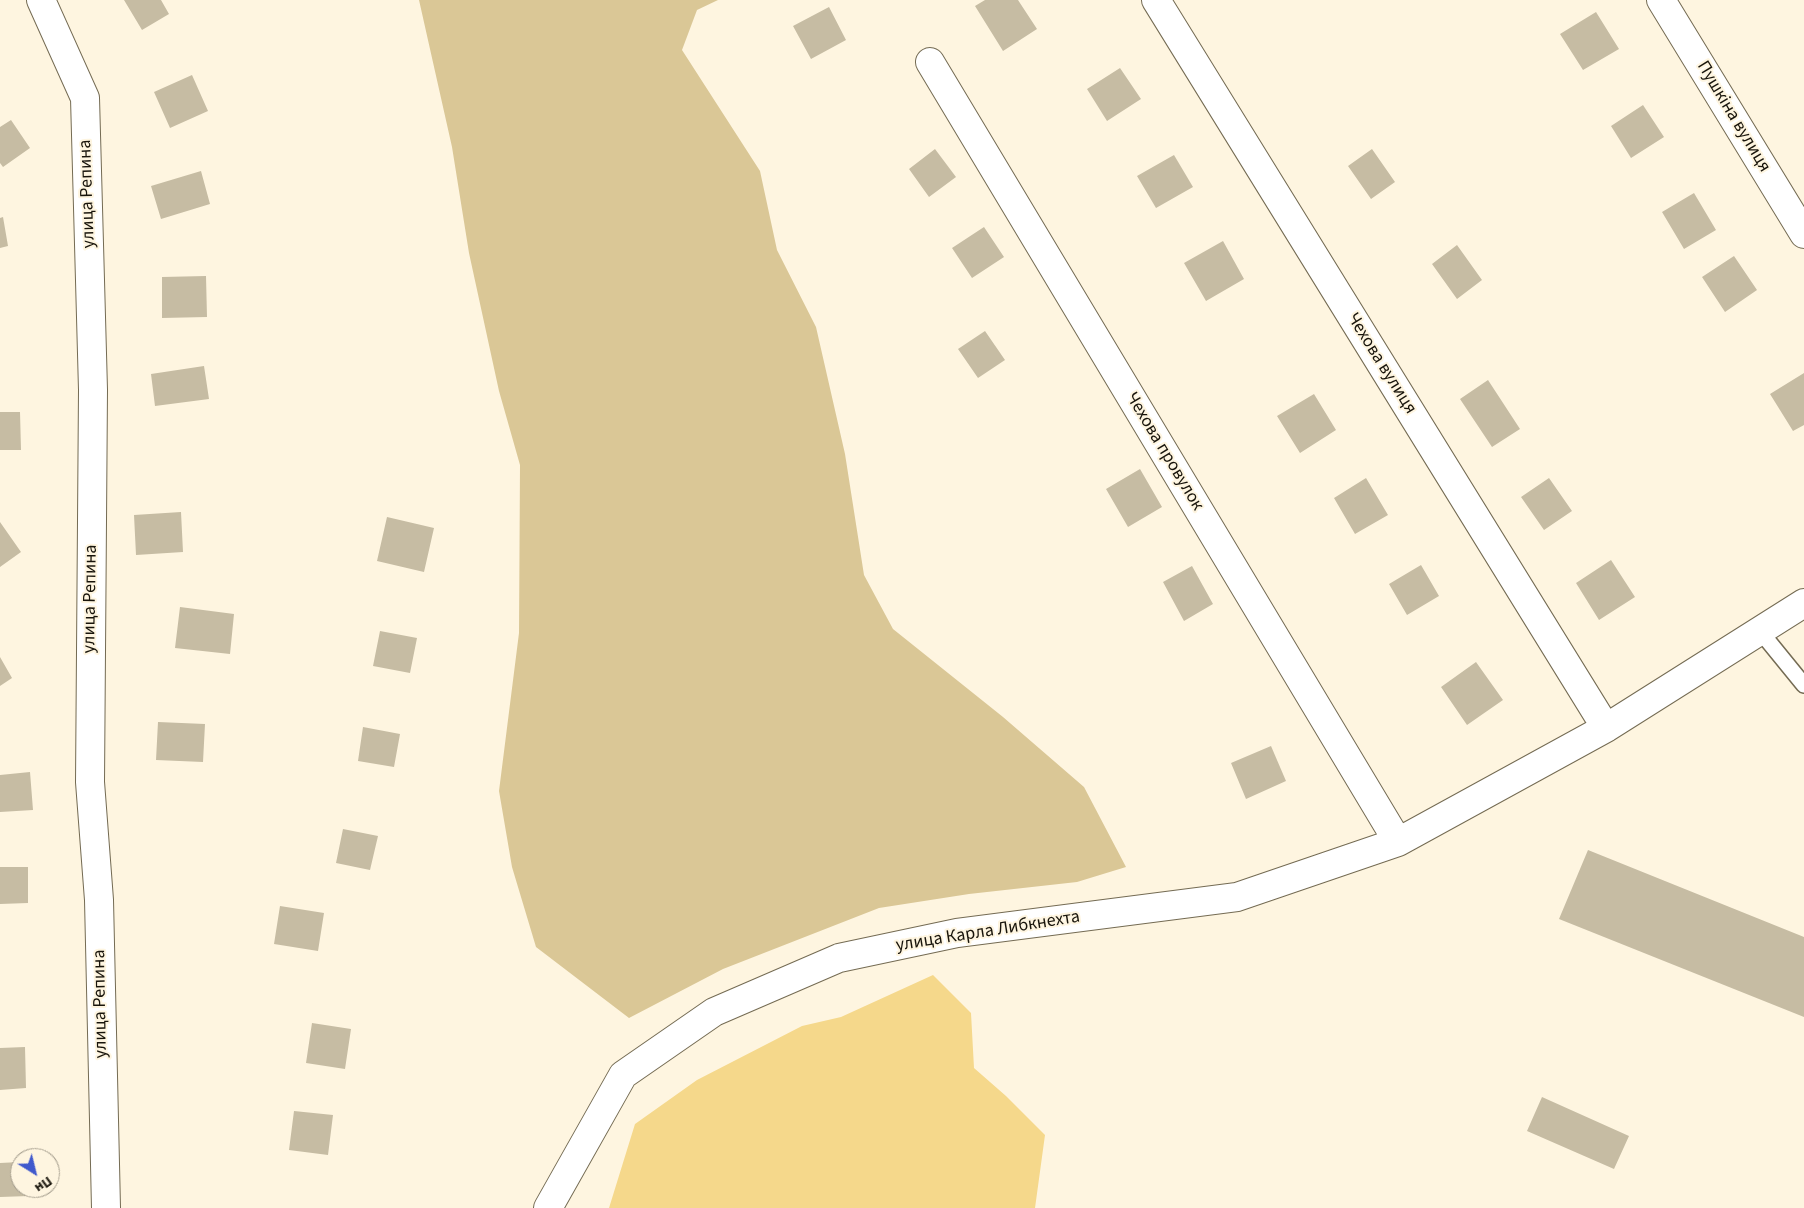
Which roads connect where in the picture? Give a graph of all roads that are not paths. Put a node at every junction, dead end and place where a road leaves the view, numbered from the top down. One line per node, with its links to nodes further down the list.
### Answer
1 (41, 0): 11 (street, улица Репина)
2 (1156, 0): 9 (street, Чехова вулиця)
3 (1662, 0): 5 (street, Пушкіна вулиця)
4 (930, 62): 10 (street, Чехова провулок)
5 (1804, 234)
6 (1804, 603): 7 (street, улица Карла Либкнехта)
7 (1760, 631): 8 (lane); 9 (street, улица Карла Либкнехта)
8 (1804, 685)
9 (1606, 728): 10 (street, улица Карла Либкнехта)
10 (1398, 842): 12 (street, улица Карла Либкнехта)
11 (106, 1208)
12 (548, 1208)

